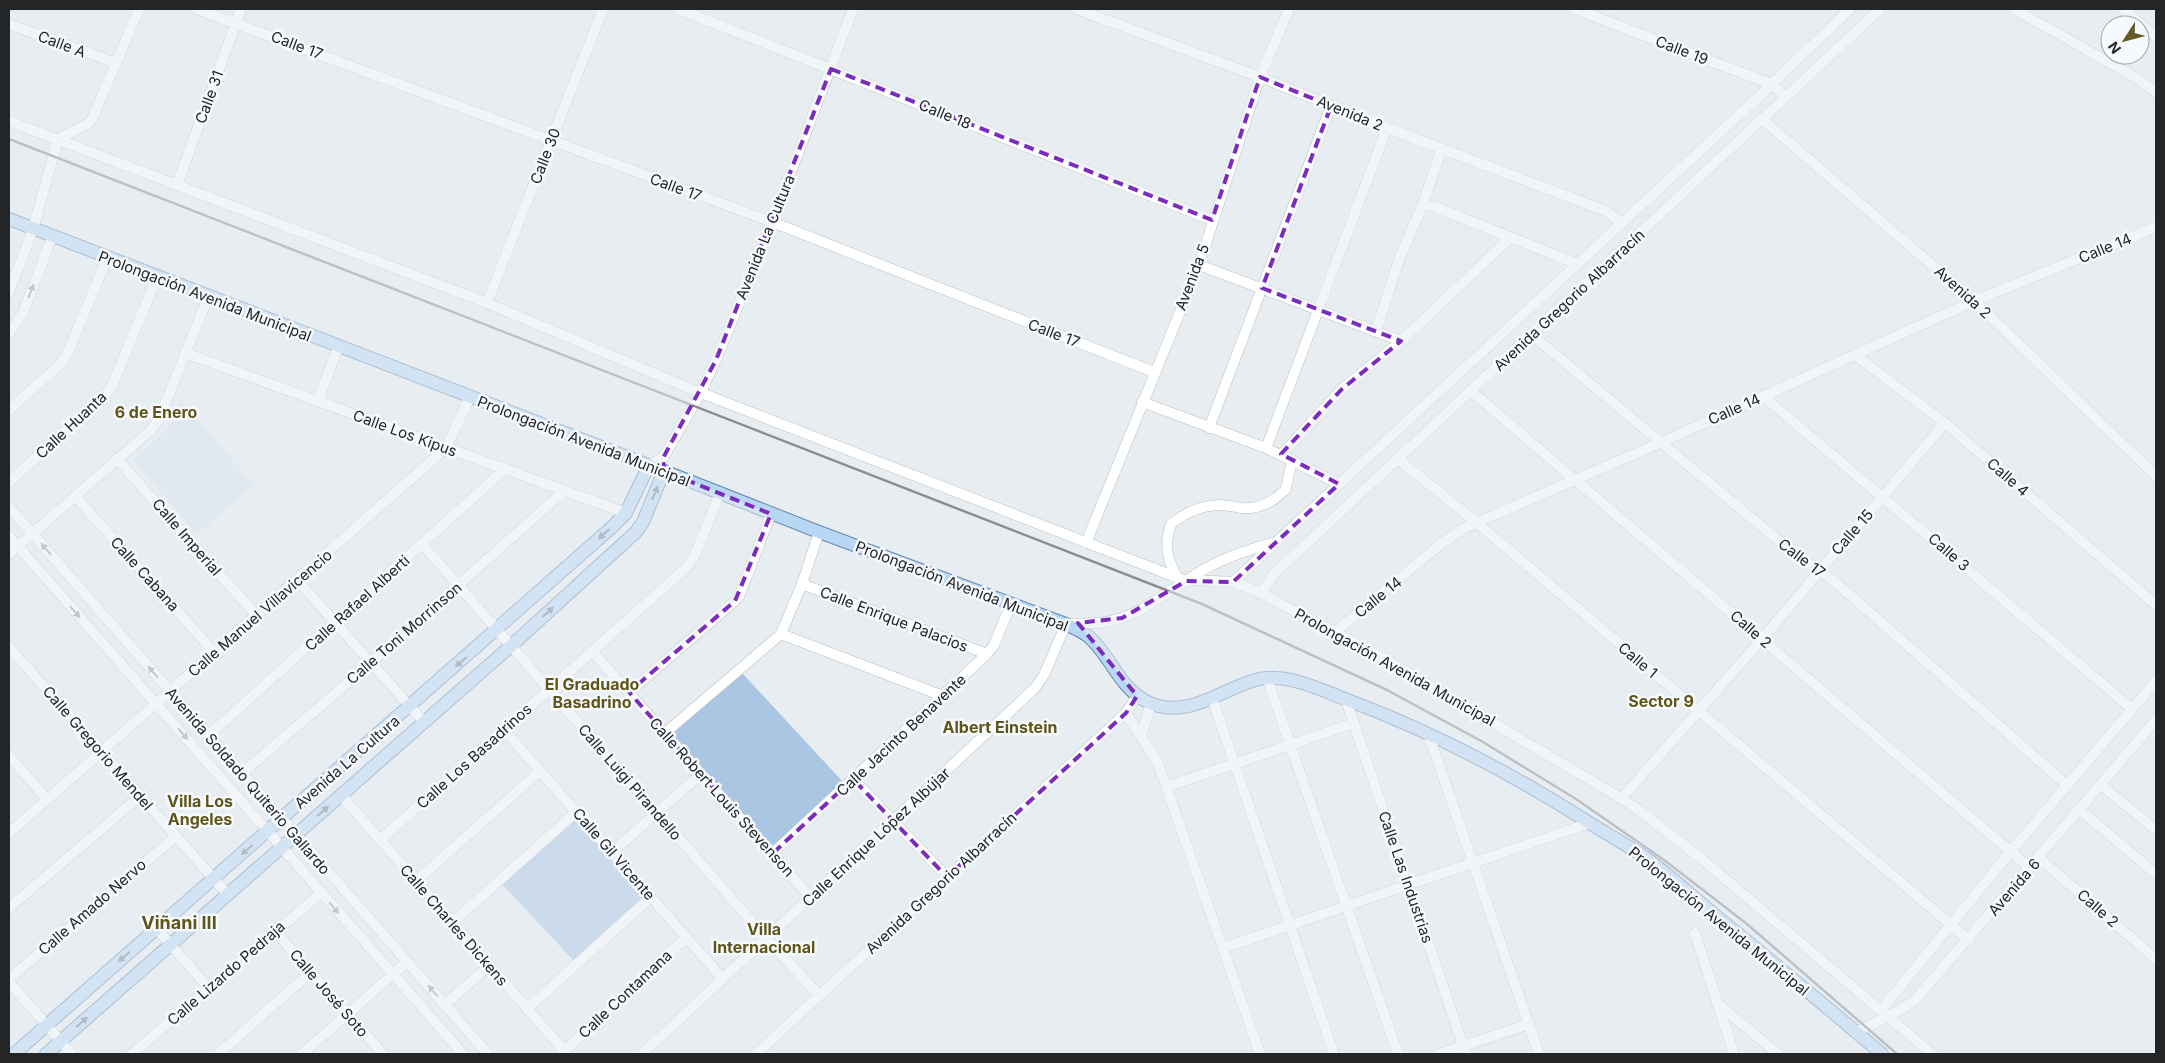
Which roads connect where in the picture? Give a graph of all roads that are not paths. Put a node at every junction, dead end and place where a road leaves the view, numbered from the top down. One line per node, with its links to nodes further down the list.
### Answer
1 (139, 9): 17 (street)
2 (196, 9): 14 (street, Calle 17)
3 (241, 9): 14 (street, Calle 31)
4 (603, 9): 28 (street, Calle 30)
5 (678, 9): 18 (street, Calle 18)
6 (853, 9): 18 (street, Avenida La Cultura)
7 (1076, 9): 19 (street, Avenida 2)
8 (1290, 9): 19 (street, Avenida 5)
9 (1575, 9): 20 (street, Calle 19)
10 (1850, 9): 20 (street, Avenida Gregorio Albarracín)
11 (1880, 9): 22 (street, Avenida Gregorio Albarracín)
12 (2014, 9): 21 (street)
13 (2123, 9): 16 (street)
14 (236, 22): 28 (street, Calle 17); 30 (street, Calle 31)
15 (9, 24): 17 (street, Calle A)
16 (2156, 37)
17 (116, 64): 27 (street)
18 (831, 69): 33 (street, Calle 18); 34 (street, Avenida La Cultura)
19 (1260, 77): 23 (street, Avenida 2); 33 (street, Avenida 5)
20 (1771, 84): 22 (street, Calle 19); 35 (street, Avenida Gregorio Albarracín)
21 (2156, 92)
22 (1786, 96): 24 (street, Avenida Gregorio Albarracín)
23 (1331, 106): 26 (street, Avenida 2); 44 (street)
24 (1762, 118): 47 (street, Avenida 2); 52 (street, Avenida Gregorio Albarracín)
25 (9, 121): 27 (street)
26 (1386, 128): 29 (street, Avenida 2); 49 (street)
27 (58, 139): 30 (street); 37 (street)
28 (551, 141): 34 (street, Calle 17); 48 (street, Calle 30)
29 (1442, 148): 31 (street); 35 (street, Avenida 2)
30 (177, 185): 48 (street)
31 (1423, 204): 39 (street); 50 (street)
32 (9, 219): 37 (main road, Prolongación Avenida Municipal)
33 (1212, 220): 42 (street, Avenida 5)
34 (772, 222): 57 (street, Calle 17); 58 (street, Avenida La Cultura)
35 (1622, 223): 41 (street, Avenida Gregorio Albarracín)
36 (2156, 227): 47 (street, Calle 14)
37 (33, 229): 38 (main road, Prolongación Avenida Municipal); 45 (street)
38 (52, 237): 40 (main road, Prolongación Avenida Municipal); 51 (street, one-way to 38)
39 (1511, 237): 41 (street); 53 (street)
40 (107, 258): 43 (main road, Prolongación Avenida Municipal); 64 (street)
41 (1577, 264): 80 (street, Avenida Gregorio Albarracín)
42 (1199, 265): 44 (street); 57 (street, Avenida 5)
43 (156, 277): 46 (main road, Prolongación Avenida Municipal); 79 (street, Calle Huanta)
44 (1262, 288): 49 (street); 66 (street)
45 (9, 292)
46 (208, 297): 54 (main road, Prolongación Avenida Municipal); 55 (street)
47 (1974, 301): 56 (street, Calle 14); 77 (street, Avenida 2)
48 (487, 303): 58 (street)
49 (1318, 308): 50 (street); 69 (street)
50 (1376, 331): 53 (street)
51 (9, 334)
52 (1532, 335): 59 (street, Avenida Gregorio Albarracín); 67 (street, Calle 17)
53 (1401, 341): 70 (street)
54 (338, 347): 61 (main road, Prolongación Avenida Municipal); 62 (street)
55 (184, 353): 62 (street, Calle Los Kipus); 71 (street)
56 (1855, 355): 60 (street, Calle 14); 65 (street, Calle 4)
57 (1154, 372): 63 (street, Avenida 5)
58 (701, 392): 74 (street, Avenida La Cultura); 93 (street)
59 (1471, 392): 72 (street, Avenida Gregorio Albarracín); 78 (street, Calle 2)
60 (1763, 396): 67 (street, Calle 14); 84 (street, Calle 3)
61 (470, 398): 68 (street, Calle Manuel Villavicencio); 75 (main road, Prolongación Avenida Municipal)
62 (318, 401): 68 (street, Calle Los Kipus)
63 (1142, 402): 66 (street); 93 (street, Avenida 5)
64 (9, 410)
65 (1945, 423): 84 (street, Calle 15); 105 (street, Calle 4)
66 (1209, 428): 69 (street)
67 (1662, 442): 78 (street, Calle 14); 97 (street, Calle 17)
68 (446, 448): 76 (street, Calle Los Kipus); 99 (street, Calle Manuel Villavicencio)
69 (1266, 448): 70 (street)
70 (1282, 454): 73 (street)
71 (117, 459): 83 (street); 106 (street, Calle Imperial)
72 (1398, 459): 88 (street, Calle 1); 103 (street, Avenida Gregorio Albarracín)
73 (1292, 460): 80 (street); 98 (street)
74 (664, 464): 75 (main road, Prolongación Avenida Municipal); 82 (main road, Prolongación Avenida Municipal); 113 (main road, Avenida La Cultura, one-way to 74)
75 (649, 465): 86 (main road, Avenida La Cultura)
76 (505, 469): 81 (street, Calle Los Kipus); 94 (street, Calle Rafael Alberti)
77 (2156, 476)
78 (1575, 479): 88 (street, Calle 14); 112 (street, Calle 2)
79 (9, 482)
80 (1339, 484): 92 (street, Avenida Gregorio Albarracín)
81 (564, 491): 86 (street, Calle Los Kipus); 102 (street, Calle Toni Morrinson)
82 (720, 493): 87 (main road, Prolongación Avenida Municipal); 115 (street, Calle Los Basadrinos)
83 (75, 496): 90 (street); 116 (street, Calle Cabana)
84 (1883, 496): 97 (street, Calle 15); 131 (street, Calle 3)
85 (9, 507): 90 (street, Avenida Soldado Quiterio Gallardo)
86 (626, 514): 109 (main road, Avenida La Cultura, one-way to 109)
87 (771, 514): 89 (main road, Prolongación Avenida Municipal); 123 (street)
88 (1476, 522): 110 (street, Calle 14); 132 (street, Calle 1)
89 (819, 532): 101 (street); 104 (main road, Prolongación Avenida Municipal)
90 (32, 534): 95 (street); 122 (street, Avenida Soldado Quiterio Gallardo, one-way to 90)
91 (9, 536): 95 (street, Avenida Soldado Quiterio Gallardo)
92 (1277, 542): 98 (street); 100 (street, Avenida Gregorio Albarracín)
93 (1086, 543): 98 (street)
94 (423, 545): 102 (street, Calle Luigi Pirandello); 107 (street, Calle Rafael Alberti)
95 (18, 546): 96 (street); 128 (street, Avenida Soldado Quiterio Gallardo, one-way to 128)
96 (9, 554)
97 (1819, 571): 112 (street, Calle 15); 150 (street, Calle 17)
98 (1182, 579): 100 (street); 108 (street)
99 (297, 580): 106 (street, Calle Manuel Villavicencio); 107 (street)
100 (1233, 582): 103 (street, Prolongación Avenida Municipal)
101 (802, 584): 111 (street); 117 (street, Calle Enrique Palacios)
102 (458, 586): 109 (street, Calle Luigi Pirandello); 118 (street, Calle Toni Morrinson)
103 (1261, 593): 110 (street, Prolongación Avenida Municipal)
104 (1012, 604): 108 (main road, Prolongación Avenida Municipal); 117 (street, Calle Jacinto Benavente)
105 (2156, 605)
106 (256, 616): 116 (street, Calle Manuel Villavicencio)
107 (335, 623): 118 (street); 140 (street, Calle Rafael Alberti)
108 (1066, 624): 125 (main road, Prolongación Avenida Municipal); 161 (street, Calle Enrique López Albújar)
109 (498, 630): 113 (street, Calle Luigi Pirandello); 130 (main road, Avenida La Cultura, one-way to 130)
110 (1335, 632): 155 (street, Prolongación Avenida Municipal)
111 (781, 634): 124 (street); 138 (street)
112 (1762, 639): 132 (street, Calle 15); 171 (street, Calle 2)
113 (512, 645): 121 (street, Calle Luigi Pirandello); 134 (main road, Avenida La Cultura)
114 (9, 647): 143 (street, Calle Gregorio Mendel)
115 (592, 651): 121 (street, Calle Los Basadrinos); 123 (street, Calle Robert Louis Stevenson)
116 (215, 653): 122 (street, Calle Manuel Villavicencio)
117 (987, 654): 124 (street, Calle Jacinto Benavente)
118 (371, 663): 130 (street); 147 (street, Calle Toni Morrinson)
119 (1268, 678): 126 (main road, Prolongación Avenida Municipal); 127 (main road, Prolongación Avenida Municipal); 142 (street)
120 (2156, 681): 131 (street, Avenida 6)
121 (550, 689): 137 (street, Calle Los Basadrinos); 159 (street, Calle Luigi Pirandello)
122 (170, 692): 128 (street, Calle Manuel Villavicencio); 140 (street, Avenida Soldado Quiterio Gallardo)
123 (629, 692): 138 (street, Calle Robert Louis Stevenson)
124 (943, 696): 149 (street, Calle Jacinto Benavente)
125 (1137, 696): 129 (main road, Prolongación Avenida Municipal); 133 (street, Avenida Gregorio Albarracín)
126 (1212, 698): 129 (main road, Prolongación Avenida Municipal); 145 (street)
127 (1346, 700): 135 (street, Calle Las Industrias); 139 (main road, Prolongación Avenida Municipal)
128 (156, 704): 143 (street, Calle Manuel Villavicencio); 164 (street, Avenida Soldado Quiterio Gallardo, one-way to 164)
129 (1151, 704): 141 (street)
130 (410, 707): 134 (street); 160 (main road, Avenida La Cultura)
131 (2132, 709): 150 (street, Avenida 6)
132 (1698, 710): 155 (street, Calle 15); 189 (street, Calle 1)
133 (1126, 713): 141 (street); 177 (street, Avenida Gregorio Albarracín)
134 (424, 722): 153 (main road, Avenida La Cultura)
135 (1354, 723): 142 (street); 180 (street, Calle Las Industrias)
136 (2156, 723): 151 (street, Avenida 6)
137 (504, 730): 146 (street, Calle Gil Vicente); 168 (street, Calle Los Basadrinos)
138 (665, 733): 148 (street, Calle Robert Louis Stevenson)
139 (1428, 733): 162 (main road, Prolongación Avenida Municipal); 174 (street)
140 (209, 735): 147 (street, Avenida Soldado Quiterio Gallardo)
141 (1141, 736): 152 (street)
142 (1290, 744): 145 (street); 185 (street)
143 (101, 752): 154 (street, Calle Gregorio Mendel); 156 (street, Calle Manuel Villavicencio)
144 (9, 756): 156 (street)
145 (1235, 763): 152 (street); 188 (street)
146 (540, 770): 158 (street, Calle Gil Vicente); 179 (street)
147 (242, 773): 160 (street, Avenida Soldado Quiterio Gallardo)
148 (701, 774): 159 (street); 172 (street, Calle Robert Louis Stevenson)
149 (854, 779): 161 (street); 172 (street, Calle Jacinto Benavente)
150 (2068, 785): 171 (street, Avenida 6)
151 (2101, 785): 157 (street, Avenida 6); 163 (street)
152 (1166, 787): 197 (street)
153 (341, 795): 166 (main road, Avenida La Cultura, one-way to 153); 168 (street, Calle Charles Dickens)
154 (140, 796): 167 (street, Calle Gregorio Mendel); 186 (street)
155 (1621, 798): 210 (street, Prolongación Avenida Municipal)
156 (47, 799): 165 (street, Calle Manuel Villavicencio)
157 (2080, 810): 173 (street, Avenida 6); 176 (street)
158 (576, 812): 170 (street, Calle Gil Vicente); 187 (street)
159 (657, 812): 170 (street); 194 (street, Calle Luigi Pirandello)
160 (282, 819): 164 (main road, Avenida La Cultura); 166 (street, Avenida Soldado Quiterio Gallardo)
161 (892, 821): 177 (street); 184 (street, Calle Enrique López Albújar)
162 (1590, 823): 174 (street); 214 (main road, Prolongación Avenida Municipal)
163 (2156, 830)
164 (268, 832): 169 (street, Avenida Soldado Quiterio Gallardo); 178 (main road, Avenida La Cultura, one-way to 178)
165 (9, 833)
166 (296, 835): 169 (main road, Avenida La Cultura); 199 (street, Avenida Soldado Quiterio Gallardo)
167 (176, 836): 178 (street, Calle Gregorio Mendel); 204 (street, Calle Amado Nervo)
168 (380, 840): 179 (street, Calle Charles Dickens)
169 (281, 847): 181 (street, Avenida Soldado Quiterio Gallardo); 182 (main road, Avenida La Cultura)
170 (612, 852): 183 (street, Calle Gil Vicente)
171 (2011, 852): 175 (street, Calle 2); 189 (street, Avenida 6)
172 (772, 854): 184 (street, Calle Robert Louis Stevenson)
173 (2039, 858): 175 (street, Avenida 6); 198 (street, Calle 2)
174 (1473, 862): 180 (street); 212 (street)
175 (2030, 868): 195 (street, Avenida 6)
176 (2156, 874)
177 (948, 877): 206 (street, Avenida Gregorio Albarracín)
178 (214, 879): 182 (street, Calle Gregorio Mendel); 190 (main road, Avenida La Cultura)
179 (416, 881): 187 (street, Calle Charles Dickens)
180 (1408, 885): 185 (street); 217 (street, Calle Las Industrias)
181 (321, 892): 191 (street, Calle Lizardo Pedraja); 202 (street, Avenida Soldado Quiterio Gallardo, one-way to 202)
182 (228, 895): 196 (main road, Avenida La Cultura)
183 (651, 897): 193 (street, Calle Gil Vicente); 209 (street)
184 (811, 898): 194 (street, Calle Enrique López Albújar)
185 (1346, 906): 188 (street); 233 (street)
186 (9, 908)
187 (452, 922): 200 (street, Calle Charles Dickens)
188 (1290, 925): 197 (street); 232 (street)
189 (1951, 925): 195 (street, Calle 1); 210 (street, Avenida 6)
190 (157, 929): 196 (street); 213 (main road, Avenida La Cultura, one-way to 213)
191 (275, 931): 201 (street, Calle José Soto); 205 (street, Calle Lizardo Pedraja)
192 (1695, 933): 207 (street)
193 (686, 937): 203 (street, Calle Gil Vicente); 220 (street, Calle Contamana)
194 (767, 939): 203 (street, Calle Enrique López Albújar); 206 (street, Calle Luigi Pirandello)
195 (1969, 940): 210 (street, Avenida 6)
196 (171, 944): 205 (street); 215 (main road, Avenida La Cultura, one-way to 196)
197 (1223, 948): 231 (street)
198 (2156, 959)
199 (407, 962): 202 (street); 208 (street, Avenida Soldado Quiterio Gallardo, one-way to 199)
200 (490, 965): 208 (street); 209 (street, Calle Charles Dickens)
201 (311, 972): 211 (street, Calle José Soto); 226 (street)
202 (393, 974): 211 (street); 228 (street, Avenida Soldado Quiterio Gallardo)
203 (724, 979): 229 (street, Calle Enrique López Albújar)
204 (9, 981): 213 (street)
205 (209, 988): 216 (street, Calle Lizardo Pedraja)
206 (820, 995): 230 (street, Avenida Gregorio Albarracín)
207 (1717, 1003): 236 (street); 237 (street)
208 (444, 1005): 219 (street, Avenida Soldado Quiterio Gallardo)
209 (527, 1009): 220 (street, Calle Charles Dickens)
210 (1884, 1013): 214 (street, Avenida 6); 239 (street, Prolongación Avenida Municipal)
211 (348, 1014): 218 (street); 227 (street, Calle José Soto)
212 (1528, 1024): 217 (street); 235 (street)
213 (47, 1025): 215 (street); 221 (main road, Avenida La Cultura)
214 (1856, 1032): 238 (main road, Prolongación Avenida Municipal)
215 (61, 1041): 222 (main road, Avenida La Cultura); 223 (street)
216 (142, 1046): 224 (street, Calle Lizardo Pedraja); 225 (street)
217 (1465, 1050): 234 (street)
218 (307, 1053)
219 (485, 1053)
220 (566, 1053)
221 (14, 1054)
222 (46, 1054)
223 (72, 1054)
224 (132, 1054)
225 (149, 1054)
226 (218, 1054)
227 (383, 1054)
228 (463, 1054)
229 (642, 1054)
230 (756, 1054)
231 (1260, 1054)
232 (1334, 1054)
233 (1398, 1054)
234 (1440, 1054)
235 (1539, 1054)
236 (1734, 1054)
237 (1778, 1054)
238 (1882, 1054)
239 (1932, 1054)

